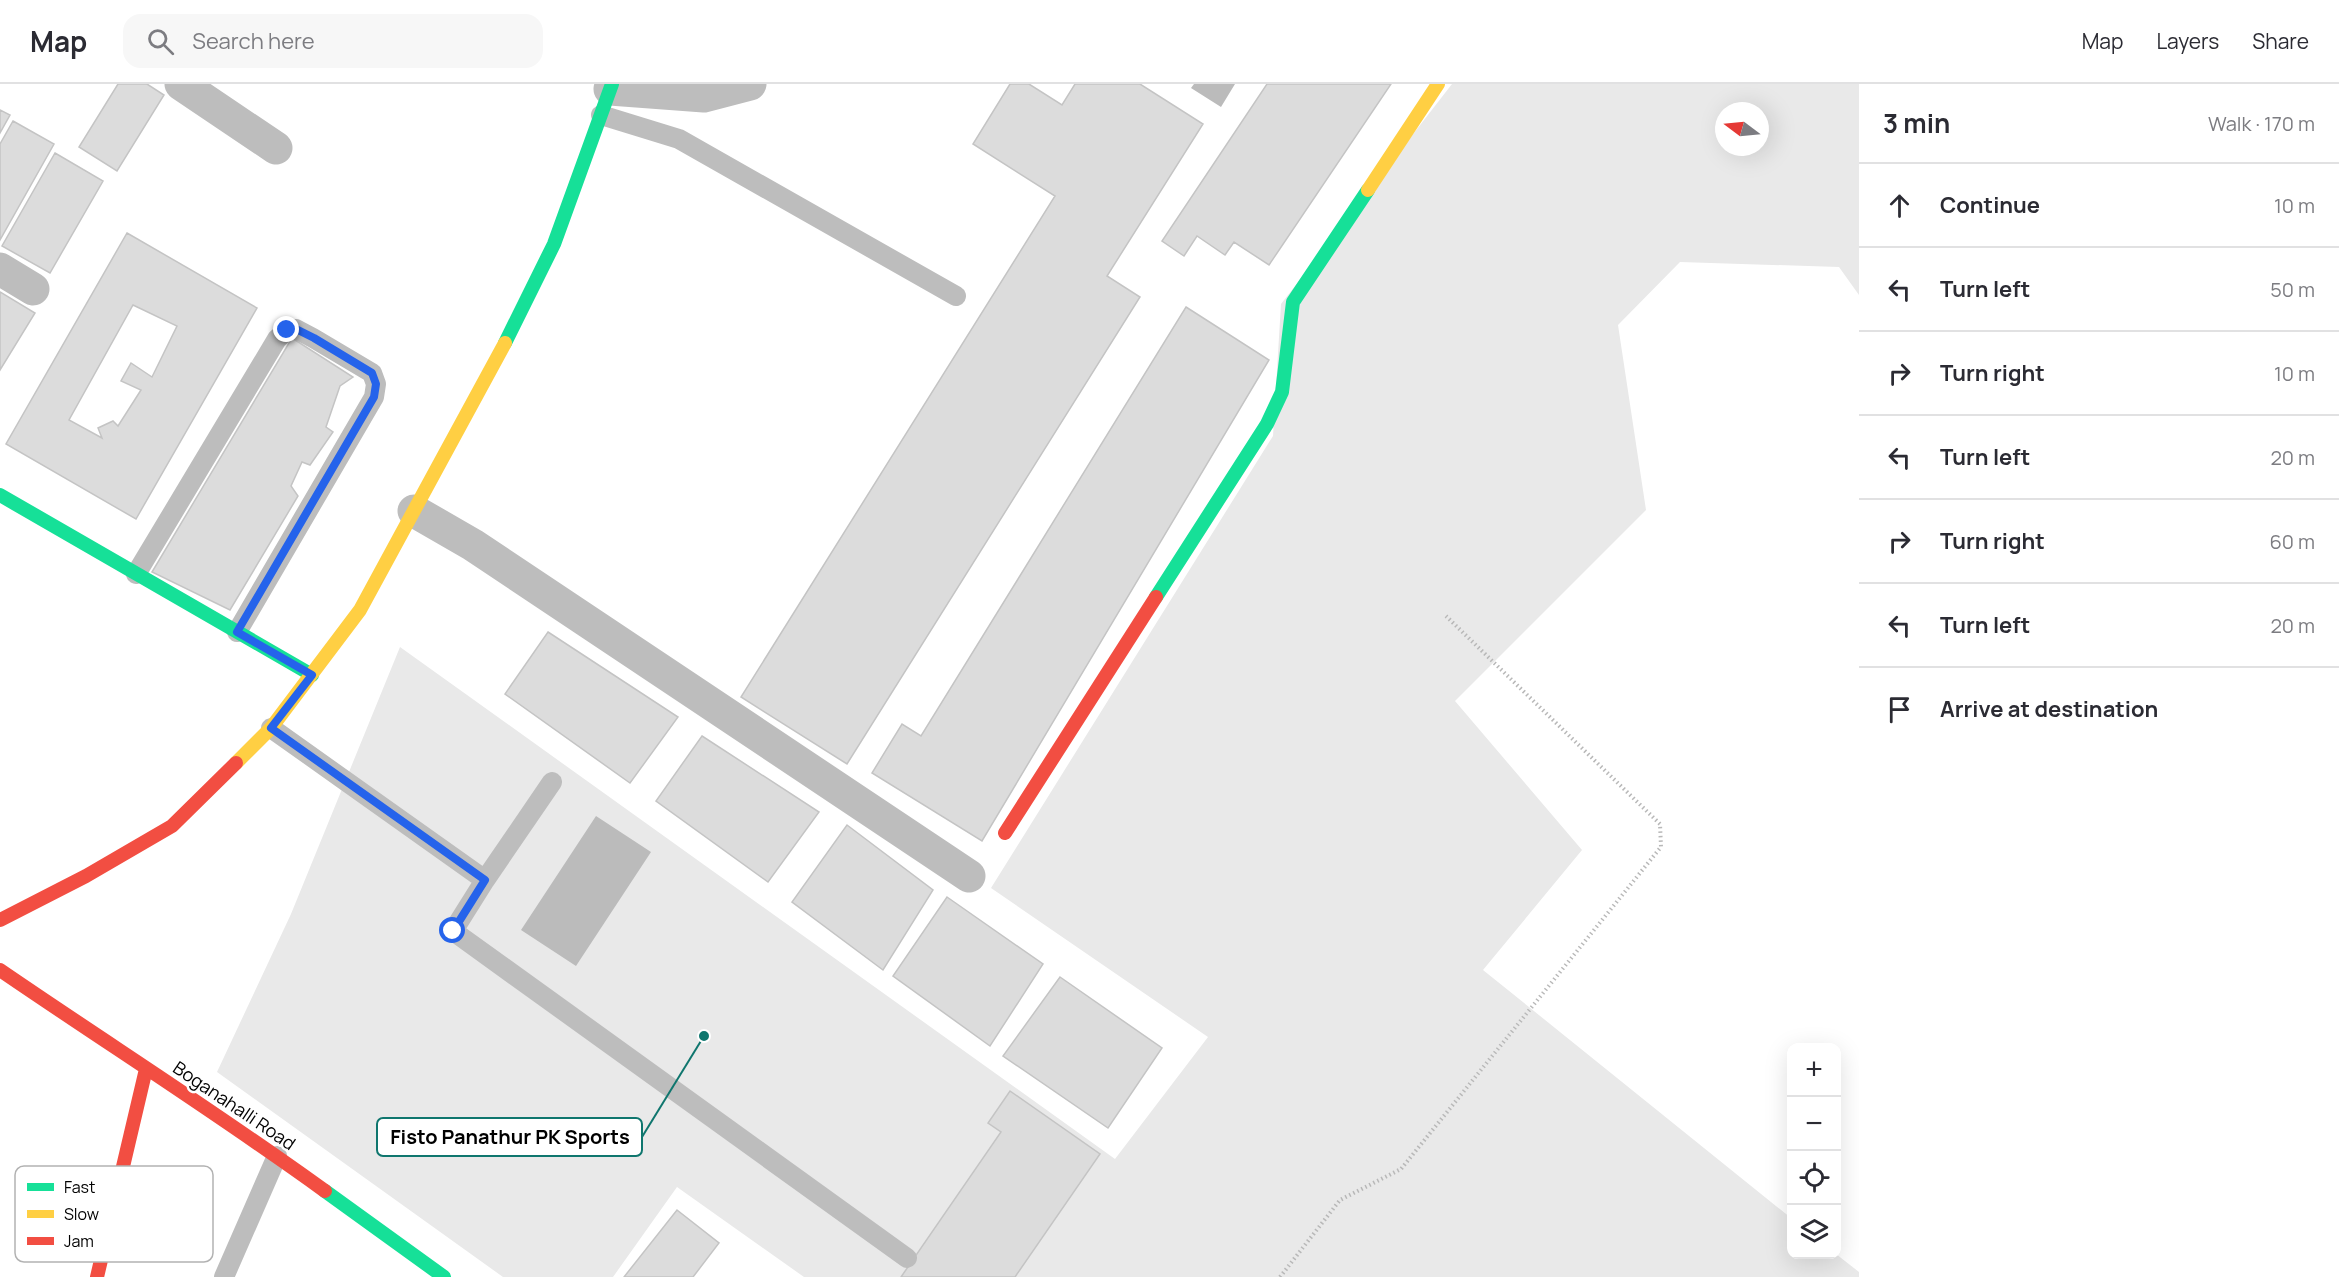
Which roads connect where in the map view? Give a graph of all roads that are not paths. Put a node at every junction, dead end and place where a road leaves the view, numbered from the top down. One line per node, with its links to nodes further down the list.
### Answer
1 (182, 84): 5 (street)
2 (750, 84): 4 (street)
3 (1438, 84): 16 (street)
4 (608, 96): 8 (lane); 10 (street)
5 (276, 148)
6 (0, 269): 7 (street)
7 (33, 289)
8 (956, 296)
9 (0, 495): 11 (street)
10 (414, 511): 13 (street); 17 (street)
11 (136, 574): 12 (street); 12 (lane)
12 (237, 632): 13 (street)
13 (309, 673): 14 (street)
14 (271, 728): 18 (lane); 19 (street)
15 (552, 782): 18 (lane)
16 (1005, 833)
17 (969, 876)
18 (485, 880): 24 (lane)
19 (0, 920)
20 (0, 970): 21 (street, Boganahalli Road)
21 (146, 1069): 22 (street, Boganahalli Road); 23 (street)
22 (278, 1156): 27 (lane); 28 (street, Boganahalli Road)
23 (123, 1166)
24 (906, 1258)
25 (101, 1262): 26 (street)
26 (97, 1277)
27 (225, 1277)
28 (444, 1277)

